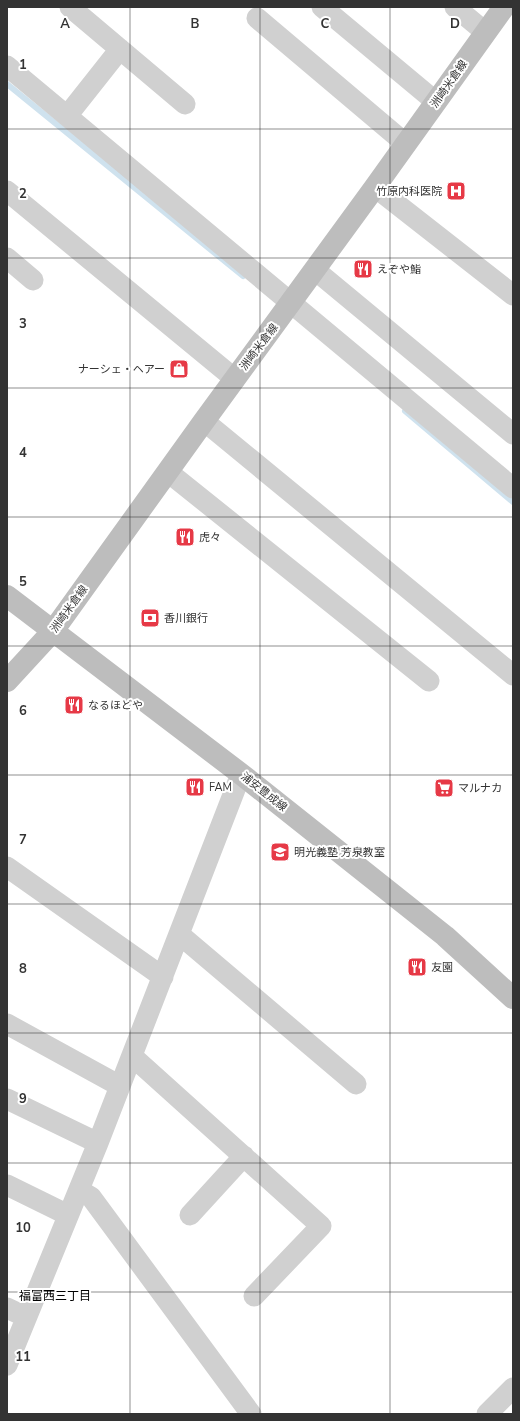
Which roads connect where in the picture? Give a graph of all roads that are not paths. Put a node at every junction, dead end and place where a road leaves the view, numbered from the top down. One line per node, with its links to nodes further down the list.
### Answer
1 (70, 7): 7 (street)
2 (322, 7): 9 (street)
3 (455, 7): 6 (street)
4 (504, 7): 6 (main road, 洲崎米倉線)
5 (257, 18): 12 (street)
6 (486, 32): 9 (main road, 洲崎米倉線)
7 (120, 49): 10 (street); 11 (street)
8 (7, 66): 11 (street)
9 (436, 102): 12 (main road, 洲崎米倉線)
10 (186, 104)
11 (67, 116): 19 (street)
12 (406, 144): 13 (main road, 洲崎米倉線)
13 (375, 188): 16 (main road, 洲崎米倉線); 18 (street)
14 (7, 191): 20 (street)
15 (7, 258): 17 (street)
16 (315, 270): 19 (main road, 洲崎米倉線); 22 (street)
17 (34, 280)
18 (513, 295)
19 (287, 308): 20 (main road, 洲崎米倉線); 24 (street)
20 (235, 379): 21 (main road, 洲崎米倉線)
21 (204, 421): 23 (main road, 洲崎米倉線); 27 (street)
22 (513, 434)
23 (168, 472): 26 (main road, 洲崎米倉線); 29 (street)
24 (513, 488)
25 (7, 596): 26 (main road, 浦安豊成線)
26 (53, 631): 28 (main road, 洲崎米倉線); 30 (main road, 浦安豊成線)
27 (513, 675)
28 (7, 681)
29 (430, 681)
30 (241, 774): 32 (street); 34 (main road, 浦安豊成線)
31 (7, 867): 33 (street)
32 (179, 934): 33 (street); 37 (street)
33 (163, 977): 36 (street)
34 (513, 998)
35 (7, 1024): 38 (street)
36 (132, 1056): 38 (street); 41 (street)
37 (356, 1084)
38 (120, 1086): 40 (street)
39 (7, 1099): 40 (street)
40 (98, 1143): 43 (street)
41 (244, 1156): 45 (street); 46 (street)
42 (7, 1185): 44 (street)
43 (79, 1190): 44 (street); 51 (street)
44 (68, 1215): 48 (street)
45 (190, 1215)
46 (254, 1296)
47 (7, 1308): 48 (street)
48 (26, 1317): 49 (street)
49 (7, 1365)
50 (513, 1388): 52 (street)
51 (251, 1414)
52 (487, 1414)

